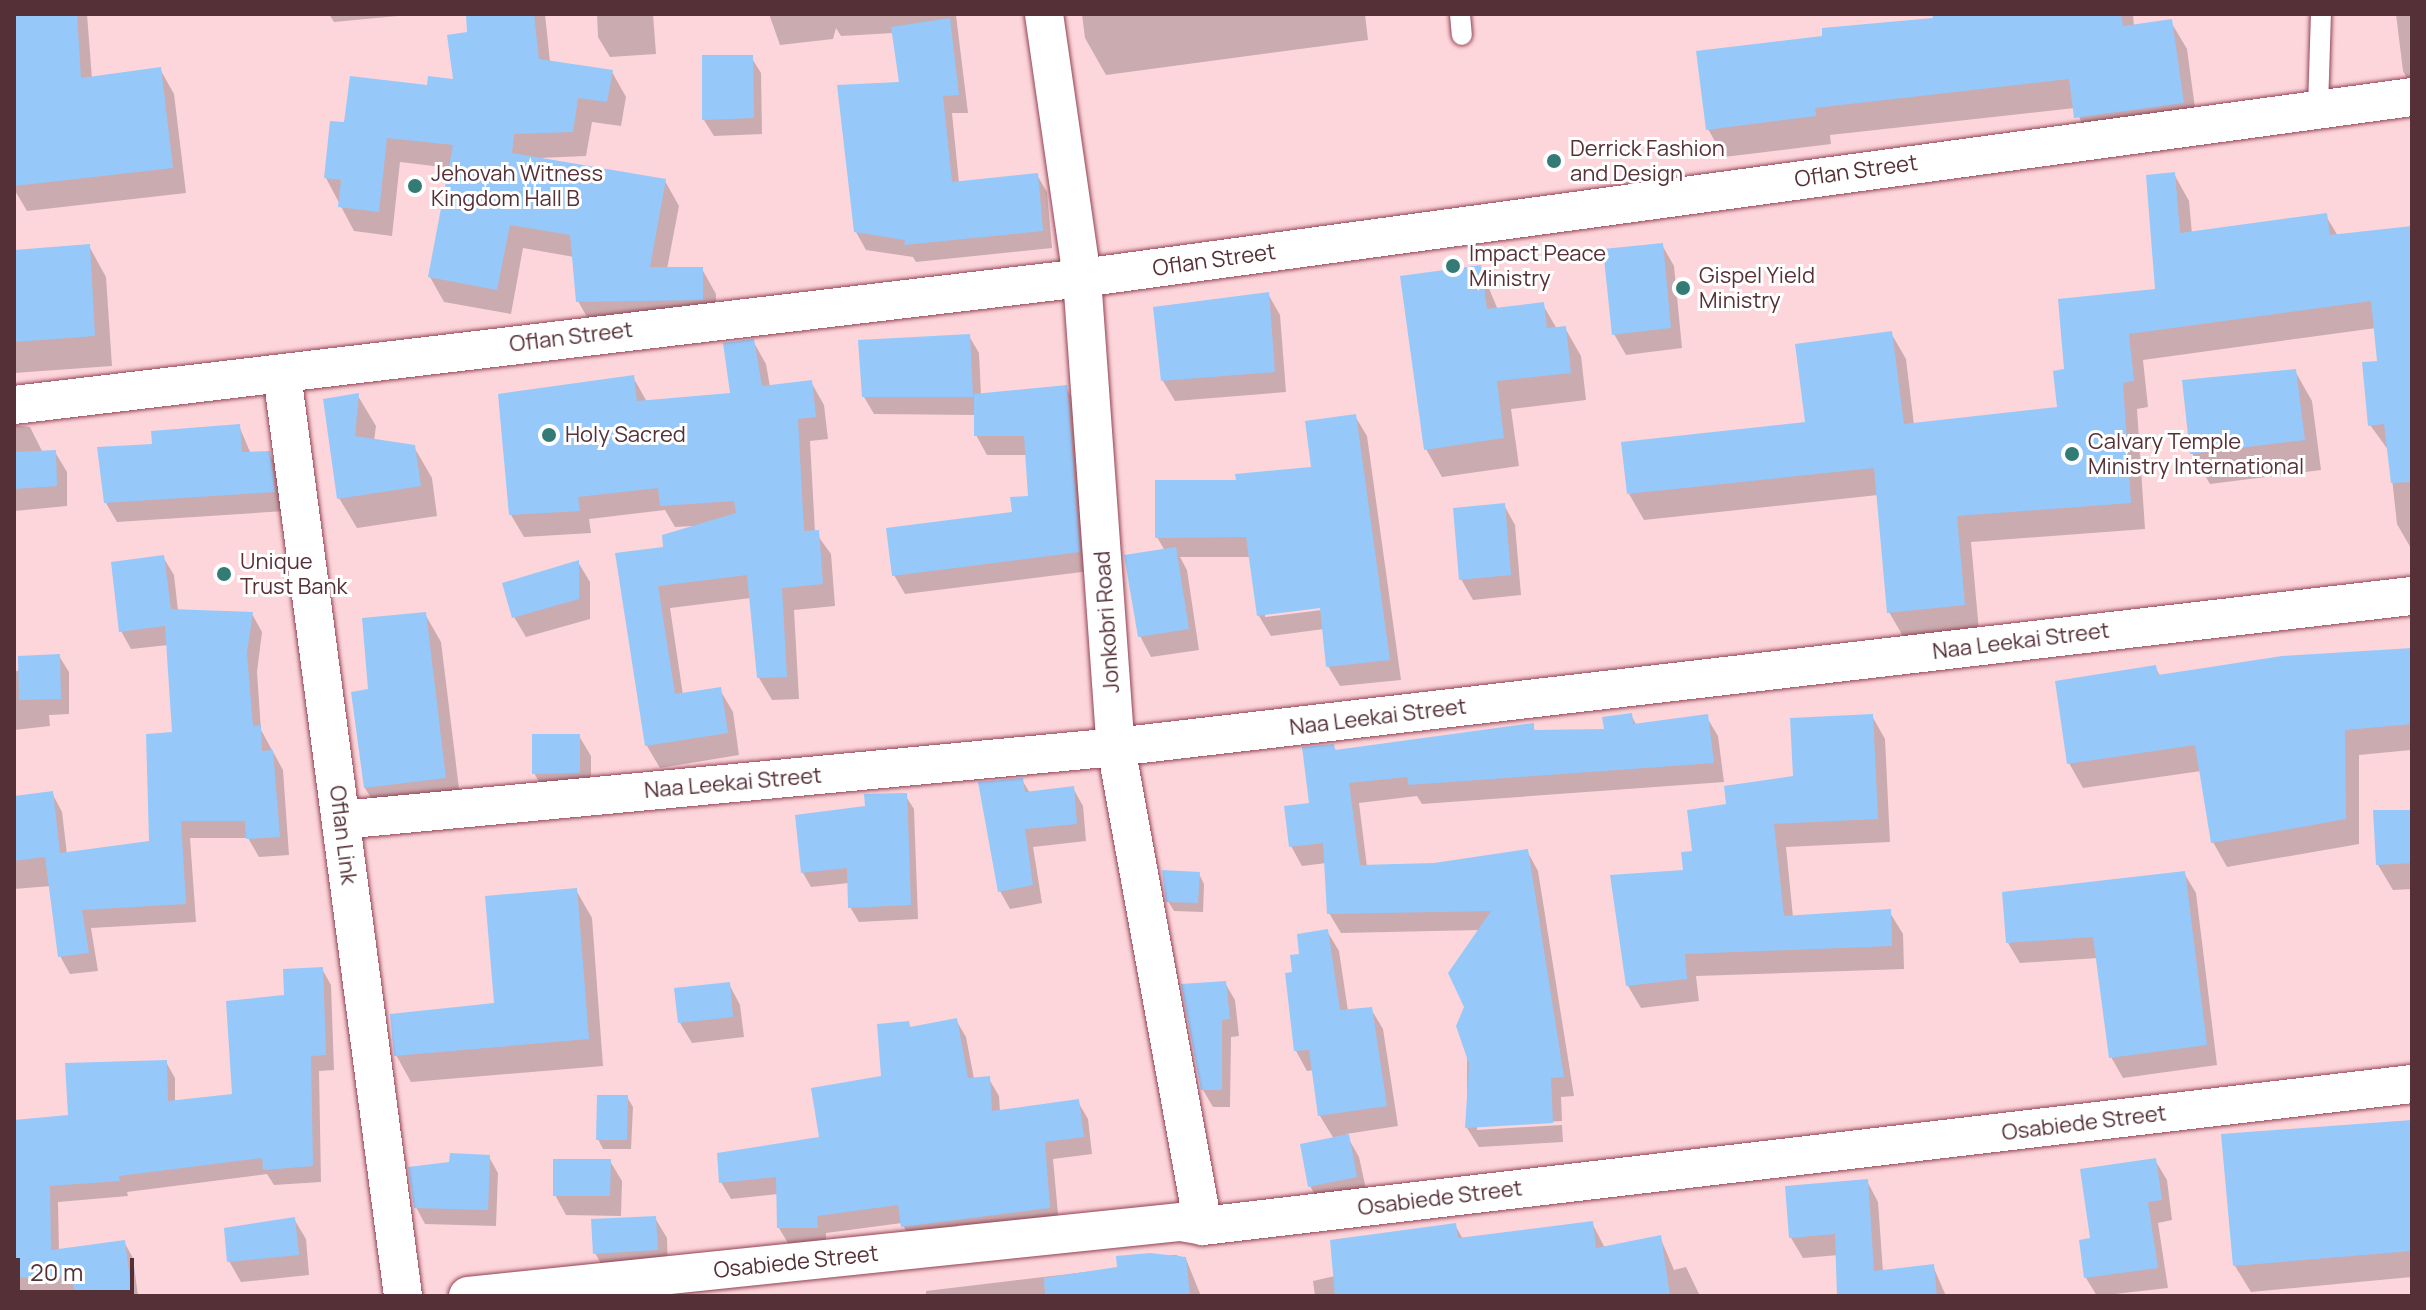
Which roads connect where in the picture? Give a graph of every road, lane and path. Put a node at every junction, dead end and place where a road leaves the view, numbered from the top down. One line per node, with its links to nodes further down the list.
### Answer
1 (1044, 14): 7 (street, Jonkobri Road)
2 (1460, 14): 4 (lane)
3 (2321, 14): 6 (lane)
4 (1462, 35)
5 (2412, 97): 6 (street, Oflan Street)
6 (2318, 108): 7 (street, Oflan Street)
7 (1082, 278): 8 (street, Oflan Street); 11 (street, Jonkobri Road)
8 (282, 374): 9 (street, Oflan Street); 12 (street, Oflan Link)
9 (14, 405)
10 (2412, 596): 11 (street, Naa Leekai Street)
11 (1116, 747): 12 (street, Naa Leekai Street); 14 (street, Jonkobri Road)
12 (341, 820): 15 (street, Oflan Link)
13 (2412, 1084): 14 (street, Osabiede Street)
14 (1203, 1226): 16 (street, Osabiede Street)
15 (403, 1296)
16 (468, 1296)

